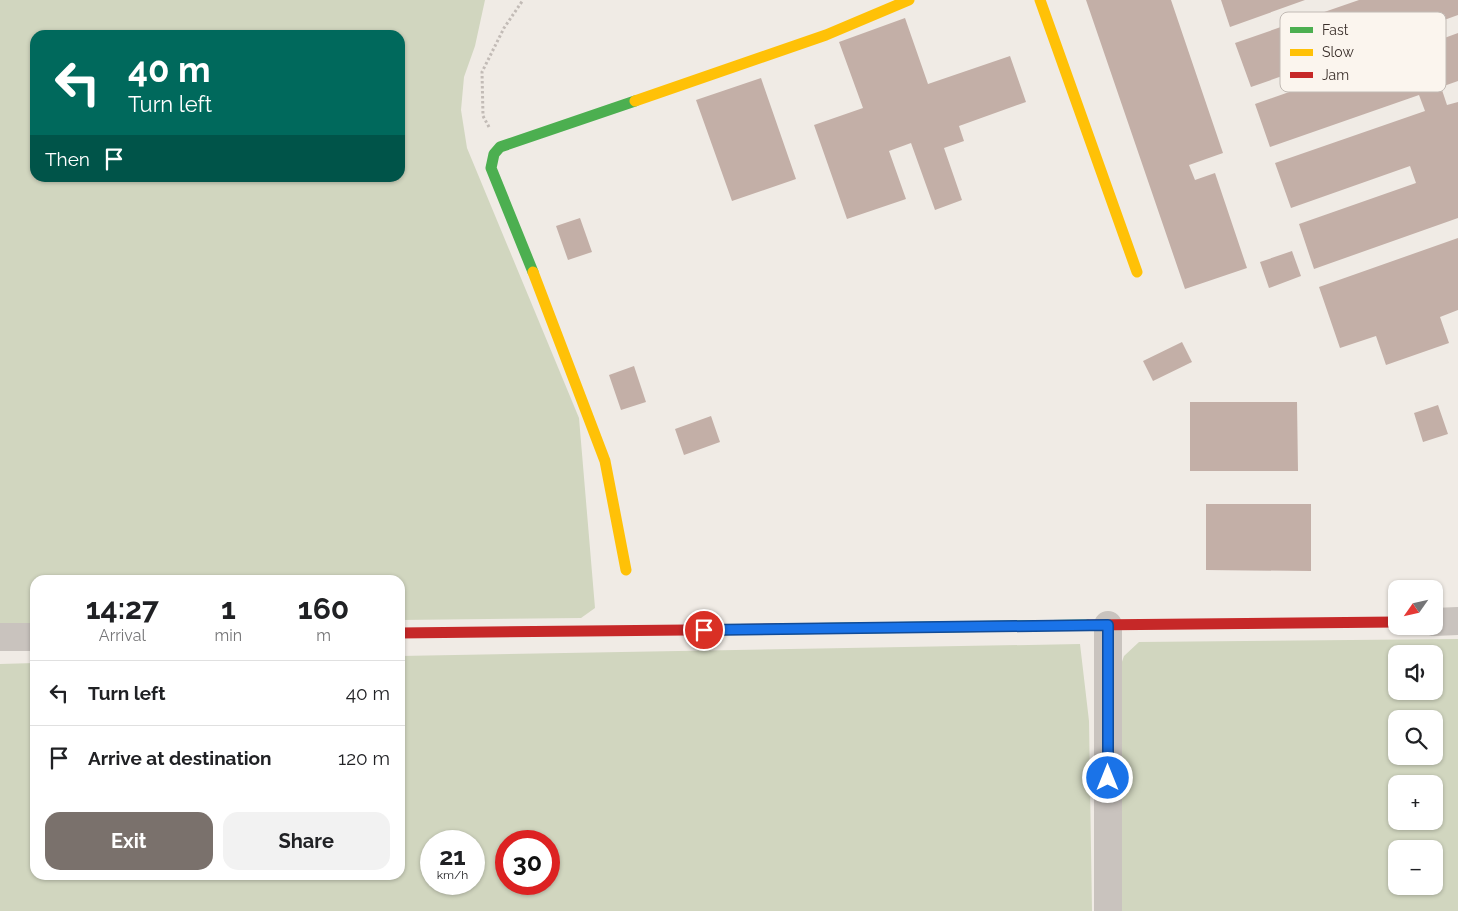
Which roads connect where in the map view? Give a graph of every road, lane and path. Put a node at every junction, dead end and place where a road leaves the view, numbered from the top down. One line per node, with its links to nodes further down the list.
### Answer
1 (523, 0): 4 (path)
2 (908, 0): 4 (street)
3 (1040, 0): 5 (street)
4 (500, 147): 6 (street)
5 (1137, 272)
6 (626, 570)
7 (1458, 621): 9 (street)
8 (1388, 622): 10 (street)
9 (1443, 622)
10 (1108, 625): 11 (street); 14 (street)
11 (405, 633)
12 (30, 636): 13 (street)
13 (0, 637)
14 (1108, 911)

